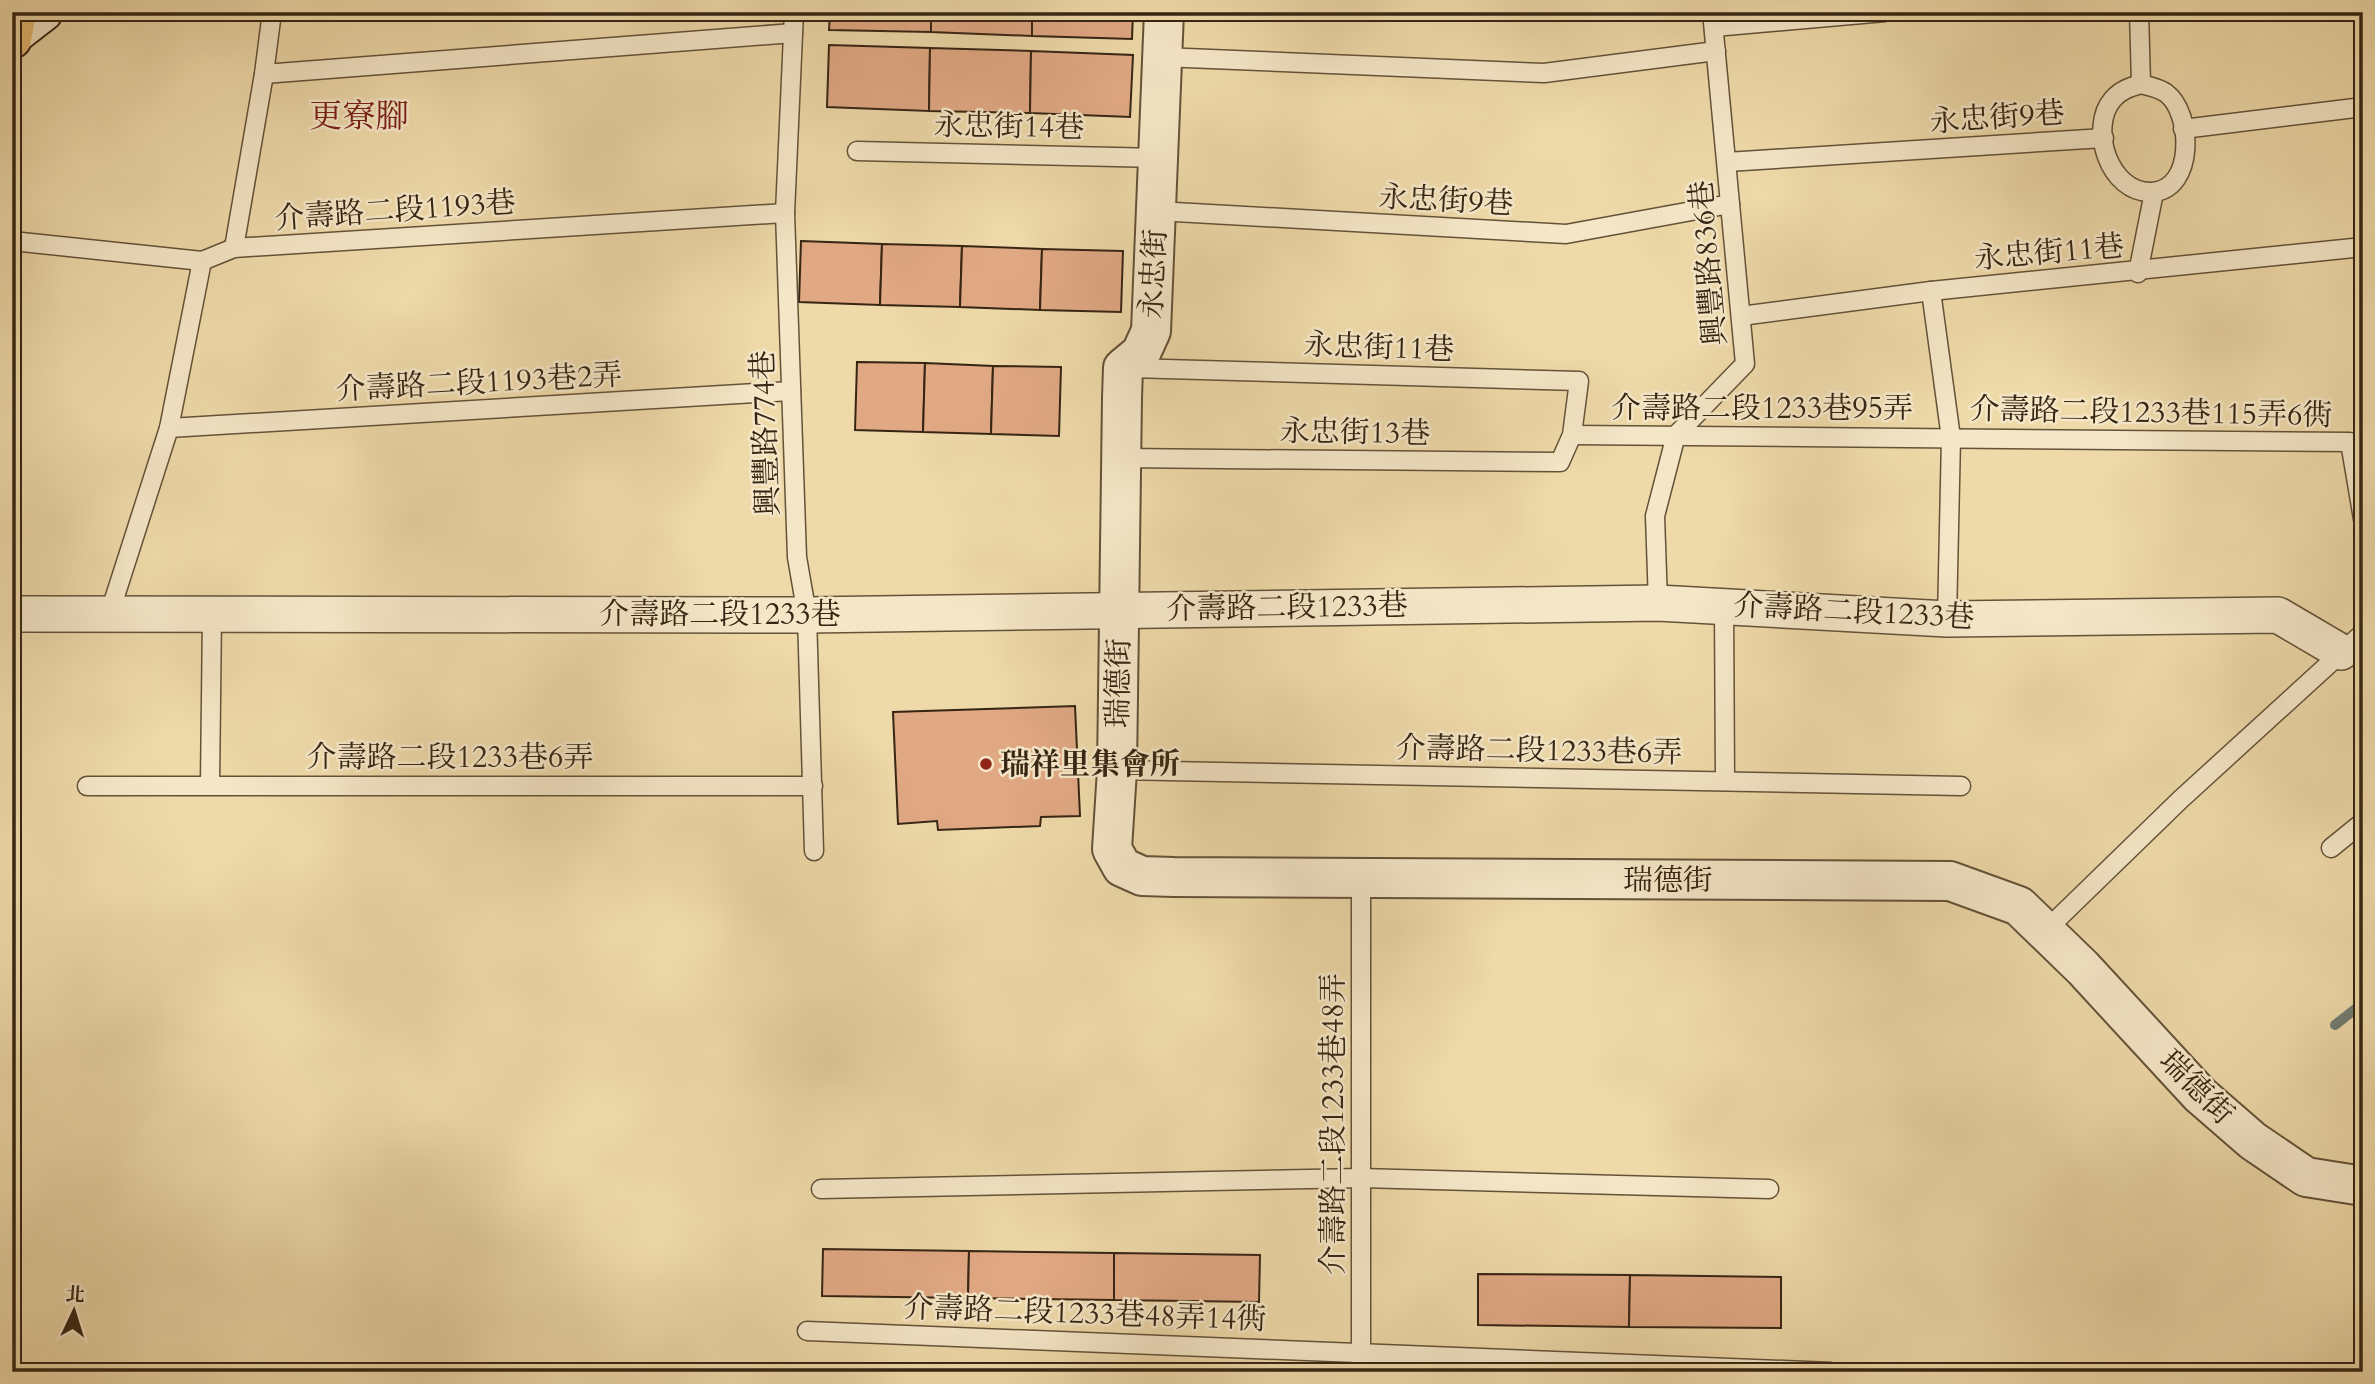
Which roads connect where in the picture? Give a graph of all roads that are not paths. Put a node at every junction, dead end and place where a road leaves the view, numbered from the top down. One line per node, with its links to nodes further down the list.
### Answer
1 (17, 12): 10 (main road)
2 (43, 12): 10 (street)
3 (271, 12): 13 (lane)
4 (793, 12): 9 (lane, 興豐路774巷)
5 (1164, 12): 12 (street, 永忠街)
6 (1885, 12): 8 (lane)
7 (2139, 12): 14 (lane)
8 (1713, 20): 11 (lane, 興豐路836巷)
9 (793, 33): 13 (lane); 24 (lane, 興豐路774巷)
10 (13, 37)
11 (1716, 51): 12 (lane); 20 (lane, 興豐路836巷)
12 (1163, 57): 19 (street, 永忠街)
13 (264, 74): 27 (lane)
14 (2141, 84): 16 (lane); 17 (lane)
15 (2363, 107): 16 (lane)
16 (2183, 129): 21 (lane)
17 (2104, 138): 20 (lane, 永忠街9巷); 21 (lane)
18 (857, 150): 19 (lane, 永忠街14巷)
19 (1159, 158): 23 (street, 永忠街)
20 (1727, 162): 22 (lane, 興豐路836巷)
21 (2154, 192): 29 (lane)
22 (1730, 204): 23 (lane, 永忠街9巷); 31 (lane, 興豐路836巷)
23 (1157, 211): 32 (street, 永忠街)
24 (785, 213): 27 (lane, 介壽路二段1193巷); 33 (lane, 興豐路774巷)
25 (12, 241): 28 (lane, 介壽路二段1193巷)
26 (2363, 247): 29 (lane, 永忠街11巷)
27 (234, 248): 28 (lane, 介壽路二段1193巷)
28 (202, 261): 34 (lane)
29 (2138, 272): 30 (lane, 永忠街11巷)
30 (1931, 291): 31 (lane, 永忠街11巷); 37 (lane)
31 (1741, 316): 36 (lane, 興豐路836巷)
32 (1123, 368): 35 (lane, 永忠街11巷); 38 (street)
33 (791, 391): 34 (lane, 介壽路二段1193巷2弄); 46 (lane, 興豐路774巷)
34 (169, 428): 43 (lane)
35 (1572, 435): 36 (lane, 介壽路二段1233巷95弄); 38 (lane, 永忠街13巷)
36 (1676, 435): 37 (lane, 介壽路二段1233巷95弄); 40 (lane, 興豐路836巷)
37 (1951, 438): 39 (lane, 介壽路二段1233巷115弄6衖); 47 (lane)
38 (1121, 458): 42 (street)
39 (2363, 519)
40 (1658, 603): 41 (street, 介壽路二段1233巷); 42 (street, 介壽路二段1233巷)
41 (1724, 605): 47 (street, 介壽路二段1233巷); 50 (lane)
42 (1119, 609): 46 (street, 介壽路二段1233巷); 49 (street, 瑞德街)
43 (110, 612): 44 (street, 介壽路二段1233巷); 45 (street, 介壽路二段1233巷)
44 (12, 614)
45 (212, 614): 46 (street, 介壽路二段1233巷); 51 (lane)
46 (807, 615): 53 (lane, 興豐路774巷)
47 (1947, 619): 48 (street, 介壽路二段1233巷)
48 (2352, 643): 59 (lane)
49 (1117, 770): 50 (lane, 介壽路二段1233巷6弄); 58 (street, 瑞德街)
50 (1725, 781): 54 (lane, 介壽路二段1233巷6弄)
51 (210, 784): 52 (lane, 介壽路二段1233巷6弄); 53 (lane, 介壽路二段1233巷6弄)
52 (87, 786)
53 (813, 786): 57 (lane, 興豐路774巷)
54 (1961, 786)
55 (2363, 822): 56 (lane)
56 (2331, 848)
57 (814, 852)
58 (1361, 877): 59 (street, 瑞德街); 60 (lane, 介壽路二段1233巷48弄)
59 (2045, 931): 61 (street, 瑞德街)
60 (1361, 1178): 62 (lane); 63 (lane); 65 (lane, 介壽路二段1233巷48弄)
61 (2363, 1186)
62 (821, 1189)
63 (1769, 1189)
64 (807, 1331): 65 (lane, 介壽路二段1233巷48弄14衖)
65 (1361, 1351): 66 (lane, 介壽路二段1233巷48弄); 67 (lane, 介壽路二段1233巷48弄14衖)
66 (1361, 1372)
67 (1831, 1372)

